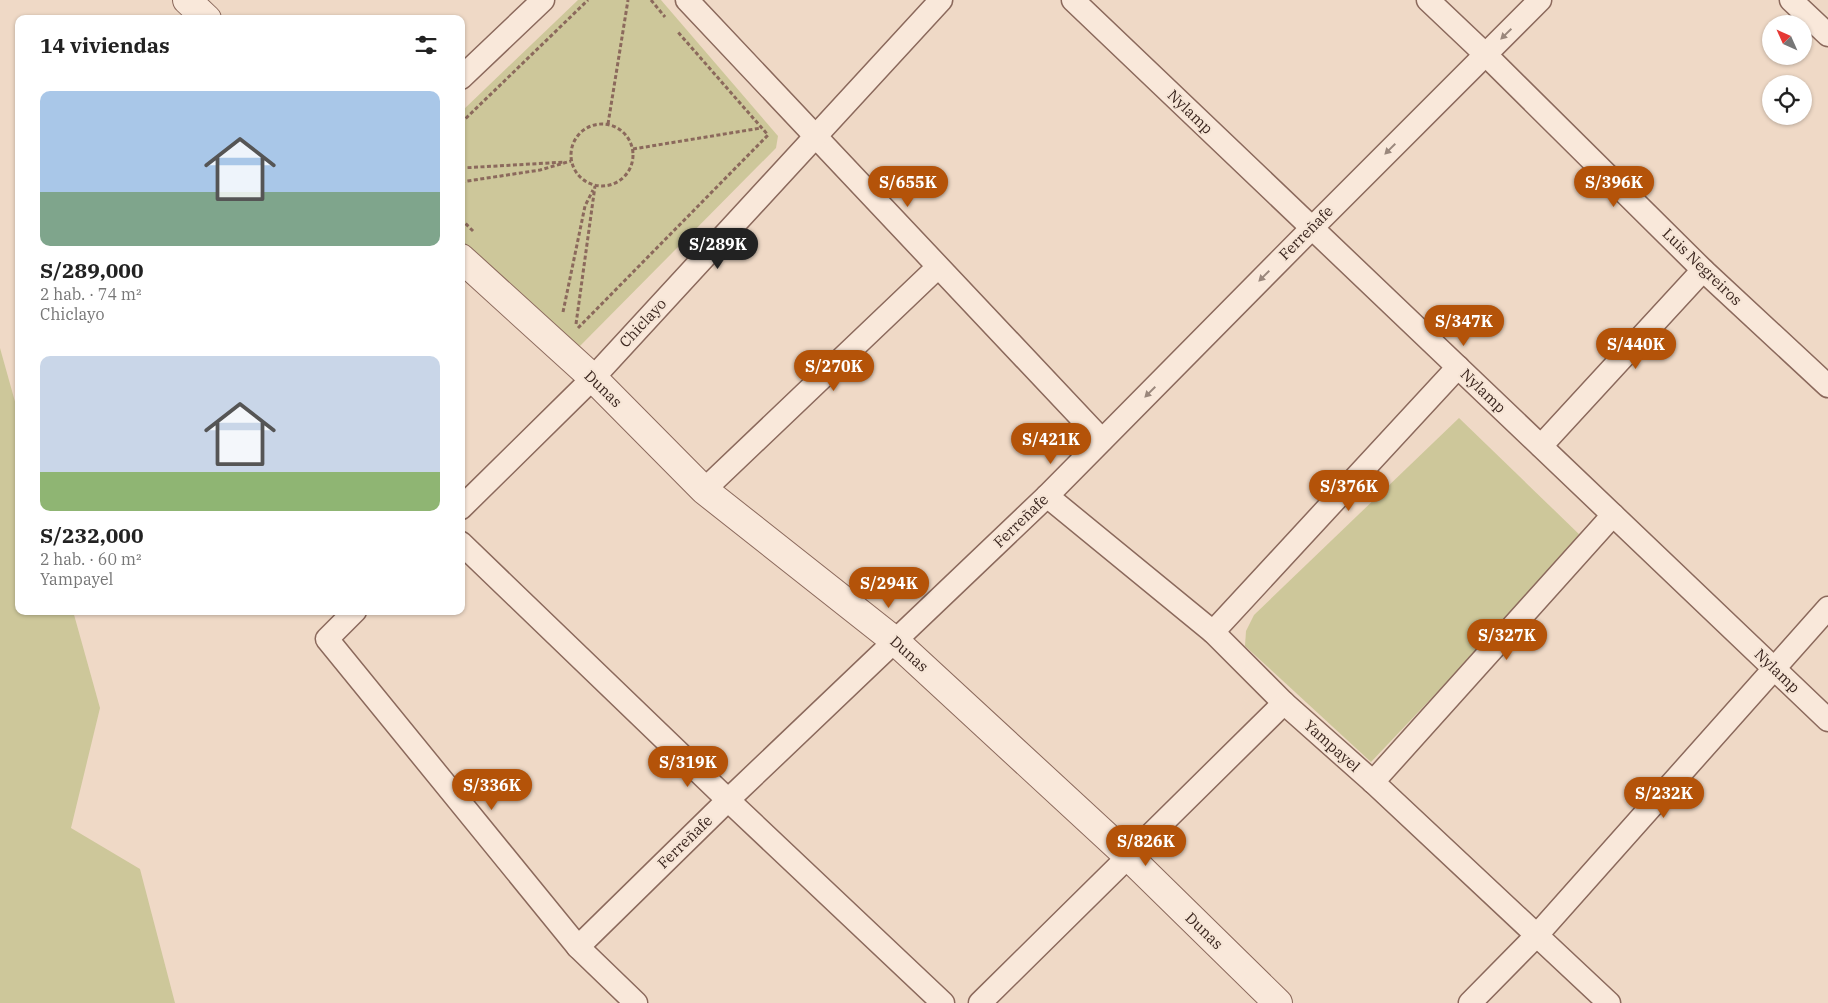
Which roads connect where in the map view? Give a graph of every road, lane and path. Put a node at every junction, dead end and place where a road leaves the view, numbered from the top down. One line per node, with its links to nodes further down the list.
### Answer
1 (187, 0): 12 (street)
2 (543, 0): 17 (street)
3 (588, 0): 18 (path)
4 (628, 0): 19 (path)
5 (651, 0): 13 (path)
6 (687, 0): 21 (street)
7 (941, 0): 21 (street, Chiclayo)
8 (1073, 0): 28 (street, Nylamp)
9 (1428, 0): 16 (street, Luis Negreiros)
10 (1540, 0): 16 (street, Ferreñafe, one-way to 16)
11 (1791, 0): 15 (street)
12 (203, 15)
13 (670, 22)
14 (677, 30): 20 (path)
15 (1828, 35)
16 (1485, 54): 28 (street, Ferreñafe, one-way to 28); 32 (street, Luis Negreiros)
17 (465, 74)
18 (465, 119)
19 (608, 124): 22 (path); 23 (path)
20 (761, 128): 22 (path); 26 (path)
21 (816, 137): 31 (street); 35 (street, Chiclayo)
22 (633, 149): 26 (path)
23 (571, 161): 24 (path); 25 (path); 26 (path)
24 (465, 168)
25 (465, 181)
26 (595, 186): 33 (path)
27 (465, 223): 29 (path)
28 (1312, 228): 34 (street, Nylamp); 37 (street, Ferreñafe, one-way to 37)
29 (475, 232)
30 (465, 262): 35 (street, Dunas)
31 (938, 267): 37 (street); 39 (street)
32 (1703, 270): 36 (street, Luis Negreiros); 38 (street)
33 (561, 318)
34 (1458, 367): 38 (street, Nylamp); 46 (street)
35 (593, 378): 39 (street, Dunas); 41 (street, Chiclayo)
36 (1828, 386)
37 (1102, 440): 40 (street, Ferreñafe)
38 (1541, 446): 42 (street, Nylamp)
39 (704, 490): 47 (street, Dunas)
40 (1047, 496): 46 (street, Yampayel); 47 (street, Ferreñafe)
41 (465, 504)
42 (1614, 515): 48 (street, Nylamp); 51 (street)
43 (465, 547): 52 (street)
44 (1828, 608): 48 (street)
45 (351, 615): 55 (street)
46 (1212, 632): 49 (street, Yampayel)
47 (895, 641): 52 (street, Ferreñafe); 53 (street, Dunas)
48 (1774, 668): 50 (street, Nylamp); 54 (street)
49 (1284, 703): 51 (street, Yampayel); 53 (street)
50 (1828, 720)
51 (1373, 782): 54 (street, Yampayel)
52 (728, 800): 55 (street, Ferreñafe); 57 (street)
53 (1129, 857): 58 (street); 59 (street, Dunas)
54 (1537, 935): 60 (street); 61 (street, Yampayel)
55 (578, 947): 56 (street)
56 (636, 1003)
57 (943, 1003)
58 (980, 1003)
59 (1278, 1003)
60 (1470, 1003)
61 (1610, 1003)

